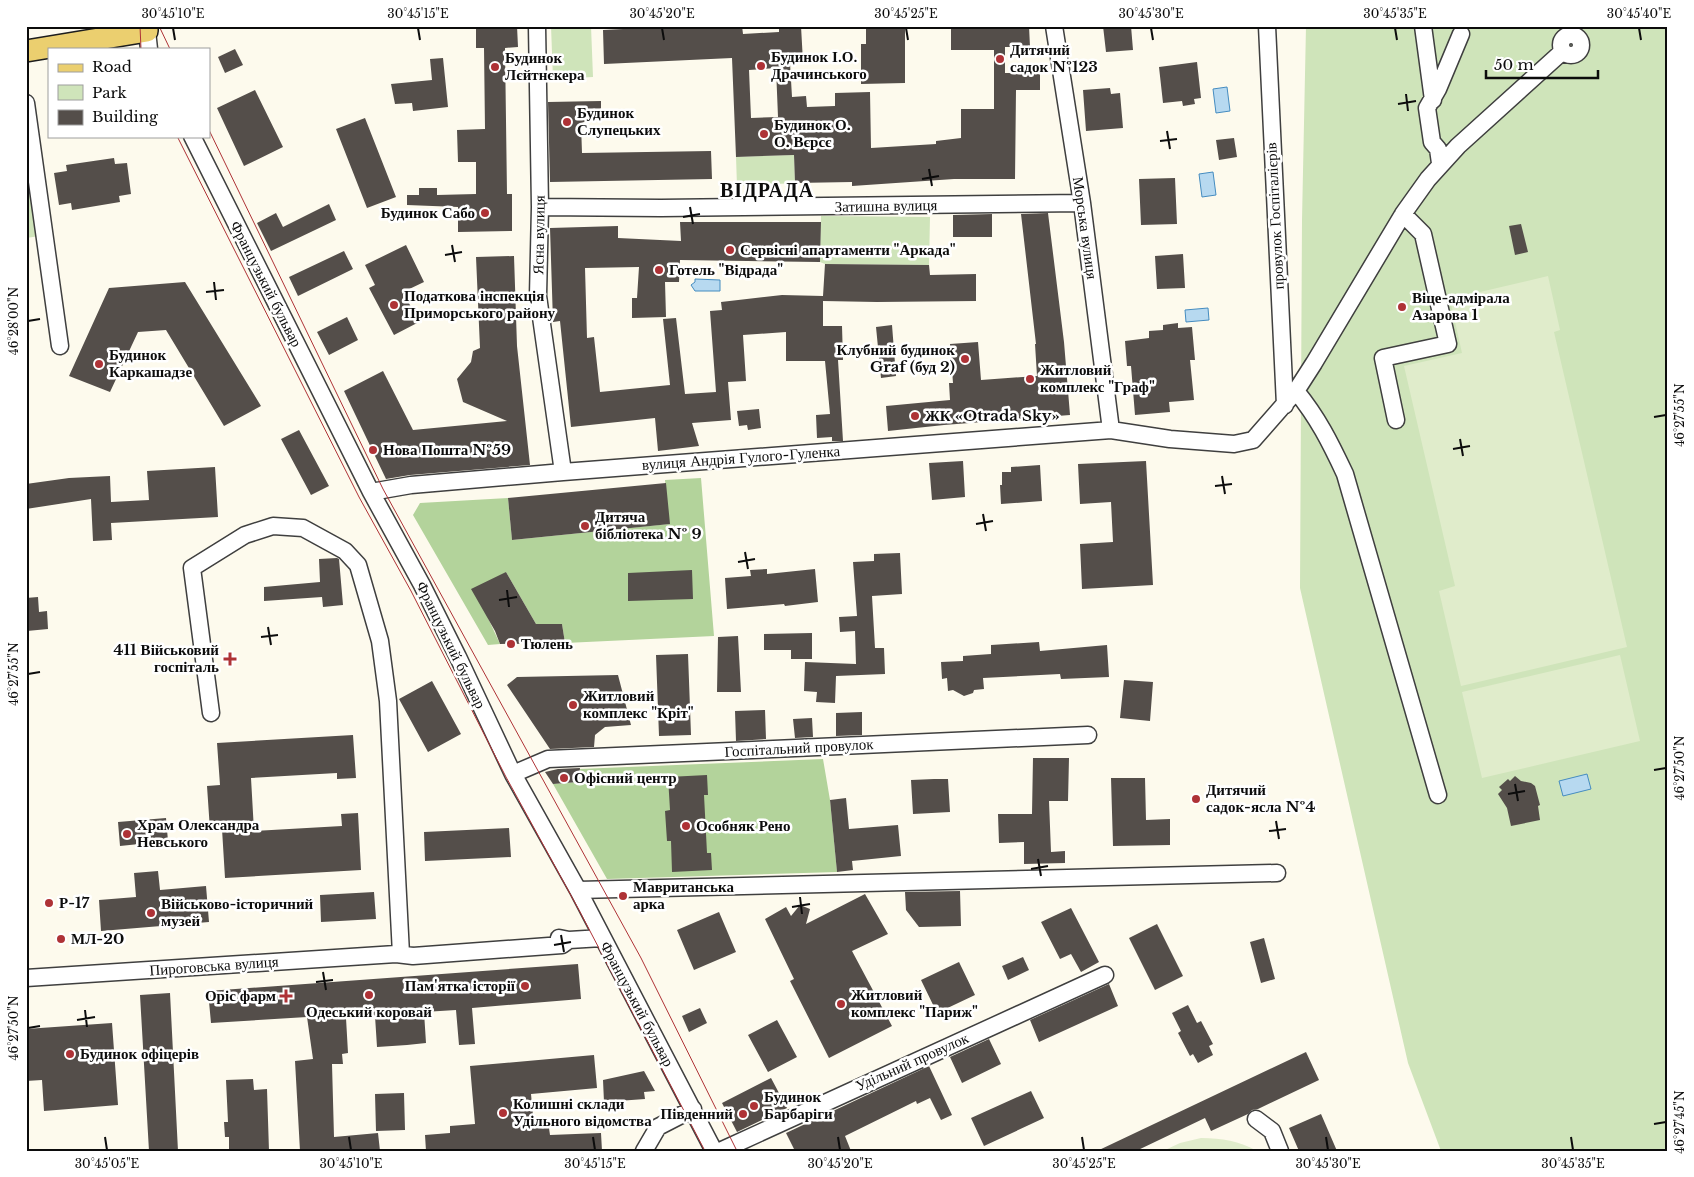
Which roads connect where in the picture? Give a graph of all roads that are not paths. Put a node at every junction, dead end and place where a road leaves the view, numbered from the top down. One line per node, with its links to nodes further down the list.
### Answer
1 (538, 26): 16 (street, Ясна вулиця)
2 (1054, 26): 15 (street, Морська вулиця)
3 (1267, 26): 20 (street, провулок Госпіталієрів)
4 (1423, 26): 11 (street)
5 (1584, 33): 14 (street)
6 (1460, 34): 11 (street)
7 (148, 35): 9 (main road)
8 (48, 48): 10 (main road)
9 (49, 48)
10 (26, 51)
11 (1432, 99): 14 (street)
12 (26, 103): 18 (street)
13 (193, 138): 24 (street, Французький бульвар)
14 (1440, 156): 17 (street)
15 (1082, 203): 16 (street, Затишна вулиця); 22 (street, Морська вулиця)
16 (540, 207): 23 (street, Ясна вулиця)
17 (1403, 214): 19 (street); 21 (street)
18 (60, 346)
19 (1296, 391): 20 (street); 28 (street)
20 (1284, 405): 22 (street, вулиця Андрія Гулого-Гуленка)
21 (1396, 420)
22 (1111, 430): 23 (street, вулиця Андрія Гулого-Гуленка)
23 (563, 472): 24 (street, вулиця Андрія Гулого-Гуленка)
24 (371, 492): 27 (street, Французький бульвар)
25 (211, 713): 32 (street)
26 (1088, 735): 27 (street, Госпітальний провулок)
27 (513, 774): 30 (street, Французький бульвар)
28 (1438, 795)
29 (1277, 873): 30 (street)
30 (578, 890): 31 (street, Французький бульвар)
31 (602, 938): 32 (street, Пироговська вулиця); 35 (street, Французький бульвар)
32 (401, 954): 34 (street, Пироговська вулиця)
33 (1105, 975): 39 (street, Удільний провулок)
34 (26, 978)
35 (693, 1109): 37 (street); 38 (street, Французький бульвар)
36 (1256, 1119): 40 (street)
37 (644, 1151)
38 (714, 1151)
39 (720, 1151)
40 (1280, 1151)

